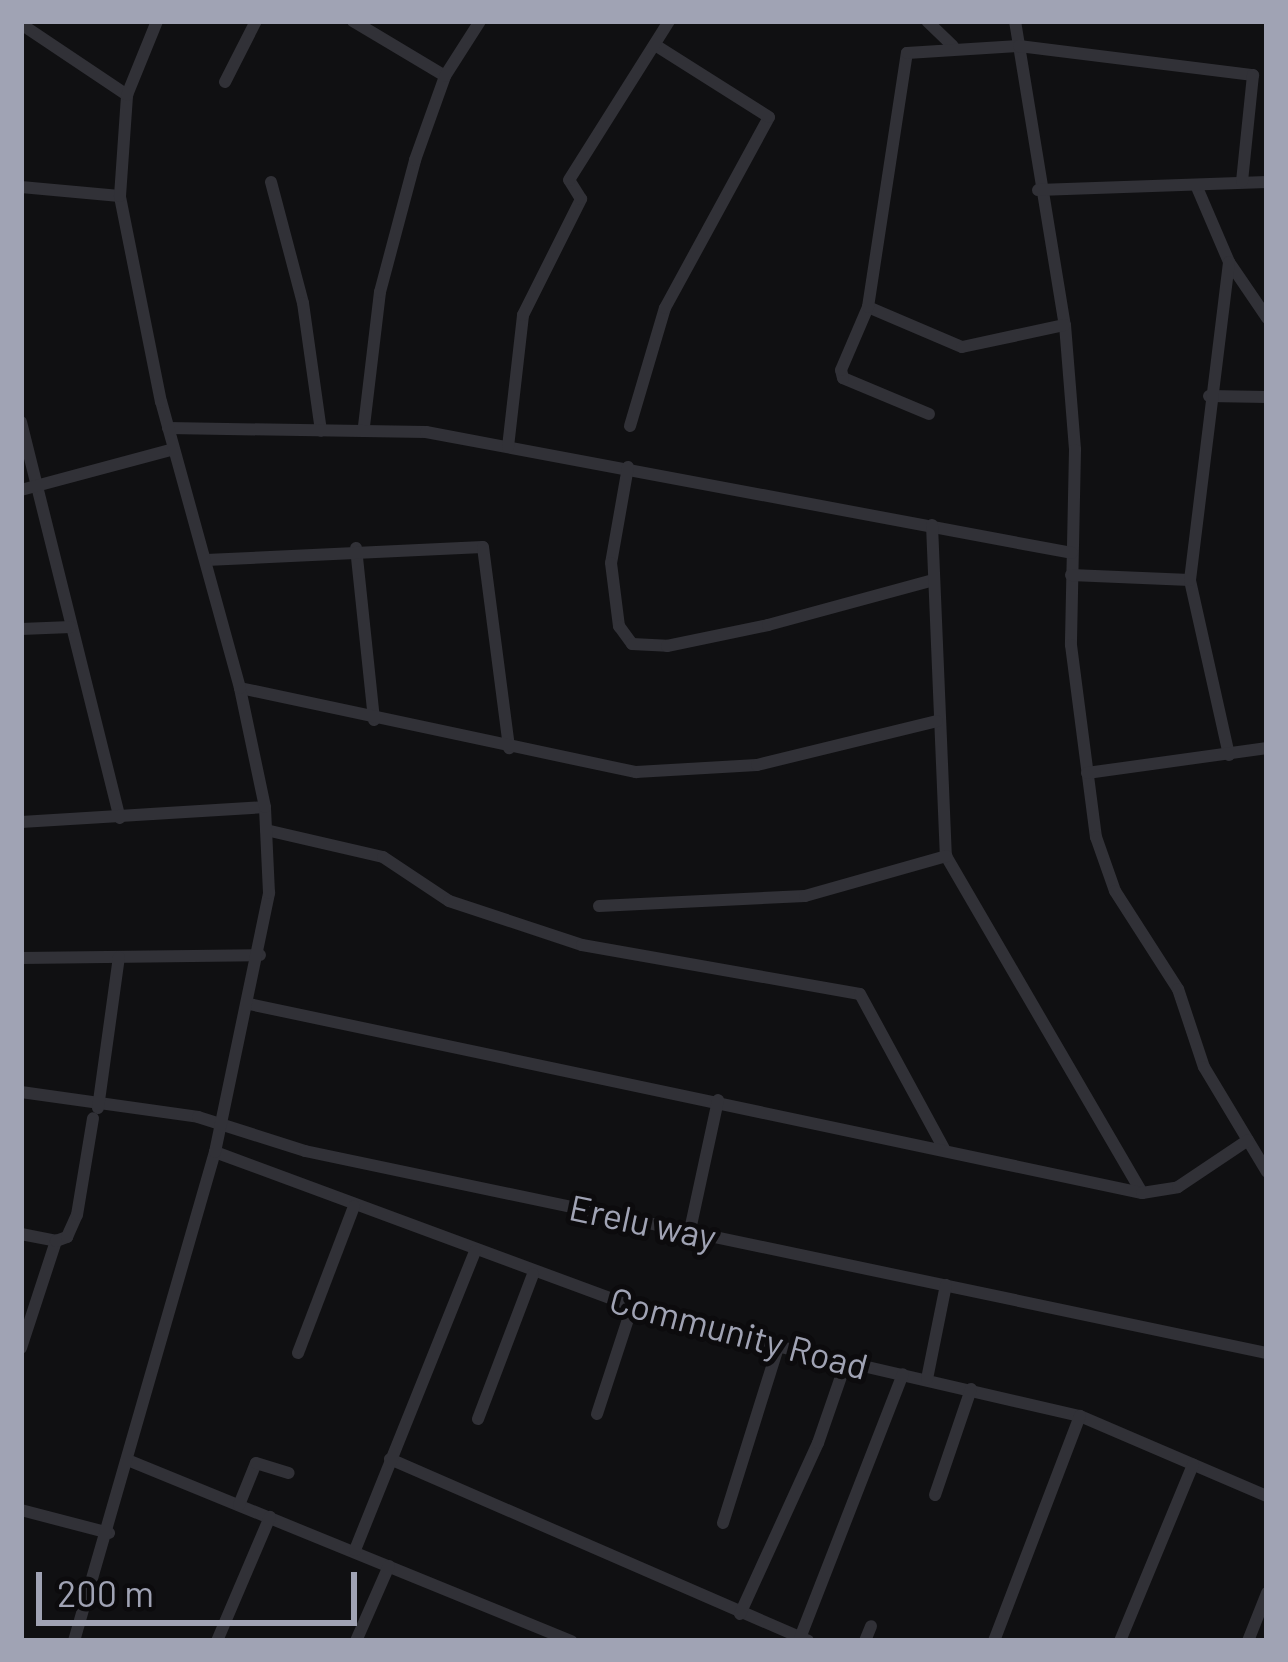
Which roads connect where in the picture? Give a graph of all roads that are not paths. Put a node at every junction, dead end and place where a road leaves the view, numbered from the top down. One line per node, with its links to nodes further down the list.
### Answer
1 (157, 21): 14 (street)
2 (256, 21): 13 (street)
3 (353, 21): 12 (street)
4 (480, 21): 12 (street)
5 (669, 21): 9 (street)
6 (927, 21): 10 (street)
7 (1016, 21): 11 (street)
8 (21, 24): 14 (street)
9 (655, 45): 30 (street); 34 (street)
10 (953, 46): 11 (street); 23 (street)
11 (1018, 46): 15 (street); 20 (street)
12 (445, 76): 31 (street)
13 (225, 82)
14 (127, 94): 21 (street)
15 (1242, 181): 17 (street); 18 (street)
16 (271, 182): 33 (street)
17 (1267, 182)
18 (1196, 185): 20 (street); 22 (street)
19 (21, 187): 21 (street)
20 (1039, 190): 25 (street)
21 (120, 196): 32 (street)
22 (1229, 262): 24 (street); 26 (street)
23 (868, 308): 25 (street); 28 (street)
24 (1267, 318)
25 (1065, 325): 41 (street)
26 (1209, 396): 27 (street); 45 (street)
27 (1267, 397)
28 (929, 413)
29 (21, 422): 37 (street)
30 (630, 425)
31 (364, 426): 33 (street); 34 (street)
32 (168, 428): 33 (street); 35 (street)
33 (321, 430)
34 (508, 448): 36 (street)
35 (174, 449): 37 (street); 42 (street)
36 (628, 466): 39 (street); 44 (street)
37 (39, 483): 38 (street); 46 (street)
38 (21, 490)
39 (932, 525): 41 (street); 44 (street)
40 (356, 548): 42 (street); 49 (street); 51 (street)
41 (1072, 554): 43 (street)
42 (206, 560): 48 (street)
43 (1072, 575): 45 (street); 54 (street)
44 (934, 580): 50 (street)
45 (1190, 580): 53 (street)
46 (71, 627): 47 (street); 56 (street)
47 (21, 629)
48 (240, 688): 49 (street); 55 (street)
49 (374, 720): 51 (street)
50 (937, 721): 51 (street); 59 (street)
51 (508, 748)
52 (1267, 748): 53 (street)
53 (1228, 755): 54 (street)
54 (1087, 772): 69 (street)
55 (265, 807): 56 (street); 58 (street)
56 (120, 818): 57 (street)
57 (21, 822)
58 (266, 830): 61 (street); 70 (street)
59 (946, 856): 60 (street); 73 (street)
60 (599, 905)
61 (260, 955): 62 (street); 64 (street)
62 (118, 957): 63 (street); 67 (street)
63 (21, 958)
64 (248, 1004): 66 (street); 68 (street)
65 (21, 1092): 67 (street, Erelu way)
66 (718, 1100): 70 (street); 75 (street)
67 (96, 1113): 68 (street, Erelu way); 77 (street)
68 (220, 1127): 71 (street); 75 (street, Erelu way)
69 (1249, 1140): 72 (street); 73 (street)
70 (944, 1149): 73 (street)
71 (215, 1152): 74 (street, Community Road); 94 (street)
72 (1267, 1172)
73 (1142, 1193)
74 (354, 1206): 78 (street, Community Road); 84 (street)
75 (690, 1230): 80 (street, Erelu way)
76 (21, 1234): 77 (street)
77 (56, 1241): 83 (street)
78 (476, 1251): 79 (street, Community Road); 93 (street)
79 (533, 1274): 81 (street, Community Road); 92 (street)
80 (946, 1286): 85 (street, Erelu way); 88 (street)
81 (632, 1307): 82 (street, Community Road); 90 (street)
82 (778, 1347): 86 (street, Community Road); 102 (street)
83 (21, 1348)
84 (298, 1353)
85 (1267, 1353)
86 (846, 1362): 87 (street, Community Road); 107 (street)
87 (903, 1375): 88 (street, Community Road); 109 (street)
88 (927, 1379): 89 (street, Community Road)
89 (971, 1389): 91 (street, Community Road); 97 (street)
90 (597, 1414)
91 (1080, 1416): 95 (street, Community Road); 115 (street)
92 (478, 1419)
93 (390, 1459): 104 (street); 107 (street)
94 (130, 1461): 99 (street); 103 (street)
95 (1193, 1465): 98 (street, Community Road); 116 (street)
96 (288, 1473): 99 (street)
97 (934, 1495)
98 (1267, 1496)
99 (238, 1505): 101 (street)
100 (21, 1510): 103 (street)
101 (269, 1517): 104 (street); 111 (street)
102 (723, 1523)
103 (109, 1532): 110 (street)
104 (355, 1550): 105 (street)
105 (389, 1566): 112 (street); 113 (street)
106 (1267, 1593): 117 (street)
107 (740, 1614): 109 (street)
108 (871, 1626): 114 (street)
109 (804, 1639)
110 (74, 1641)
111 (217, 1641)
112 (356, 1641)
113 (572, 1641)
114 (865, 1641)
115 (994, 1641)
116 (1120, 1641)
117 (1248, 1641)

